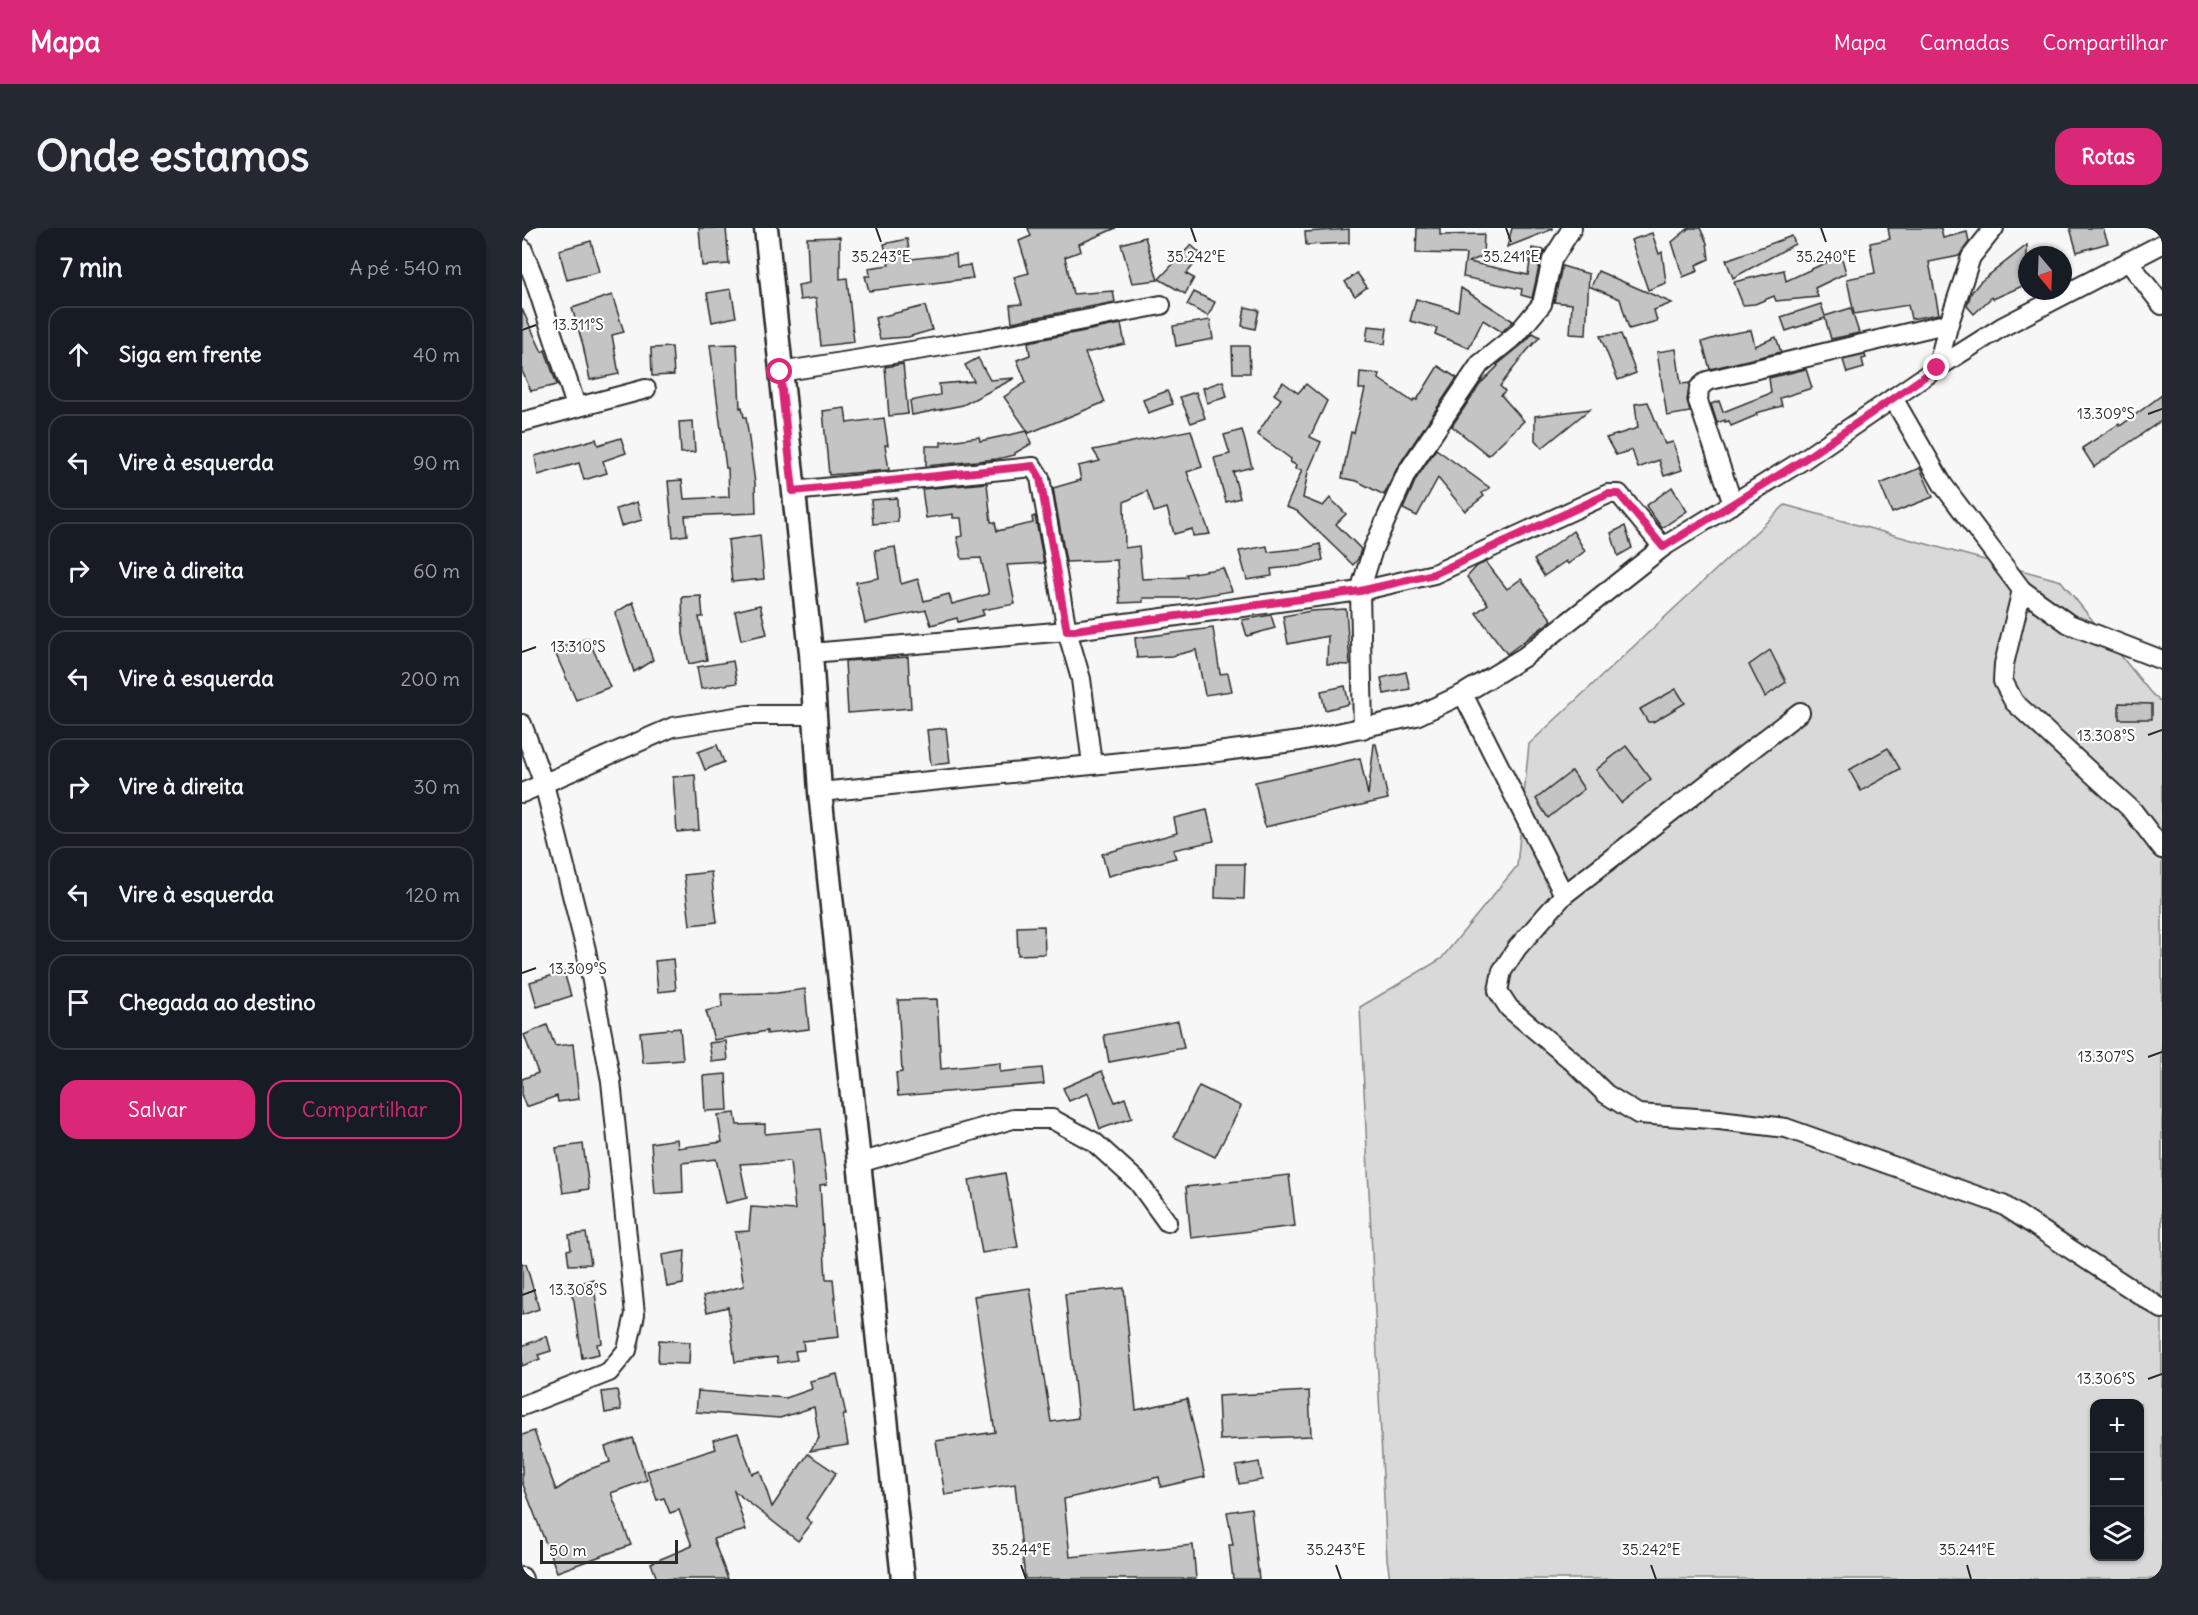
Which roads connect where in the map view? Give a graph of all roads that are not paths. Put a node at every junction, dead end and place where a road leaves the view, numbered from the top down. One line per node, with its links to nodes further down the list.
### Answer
1 (766, 228): 11 (main road)
2 (1572, 228): 20 (street)
3 (1994, 228): 9 (street)
4 (2162, 244): 6 (street)
5 (522, 248): 14 (street)
6 (2128, 261): 8 (street); 10 (street)
7 (1161, 305): 11 (street)
8 (2162, 305)
9 (1948, 322): 10 (street); 17 (street)
10 (1937, 368): 13 (street)
11 (780, 372): 16 (main road)
12 (646, 390): 14 (street)
13 (1893, 398): 17 (street); 19 (street)
14 (576, 406): 15 (street)
15 (522, 422)
16 (793, 491): 21 (street); 22 (main road)
17 (1733, 504): 18 (street)
18 (1663, 547): 20 (street); 24 (street)
19 (2022, 590): 23 (street); 33 (street)
20 (1360, 591): 21 (street); 28 (street)
21 (1067, 631): 22 (street); 29 (street)
22 (811, 653): 26 (main road)
23 (2162, 660)
24 (1463, 694): 28 (street); 34 (street)
25 (1800, 712): 34 (street)
26 (815, 715): 30 (street); 31 (main road)
27 (522, 724): 30 (street)
28 (1363, 729): 29 (street)
29 (1092, 764): 31 (street)
30 (544, 784): 32 (street); 38 (street)
31 (820, 792): 35 (main road)
32 (522, 794)
33 (2162, 849)
34 (1564, 895): 37 (street)
35 (859, 1163): 36 (street); 39 (main road)
36 (1167, 1222)
37 (2162, 1309)
38 (522, 1406)
39 (903, 1579)

